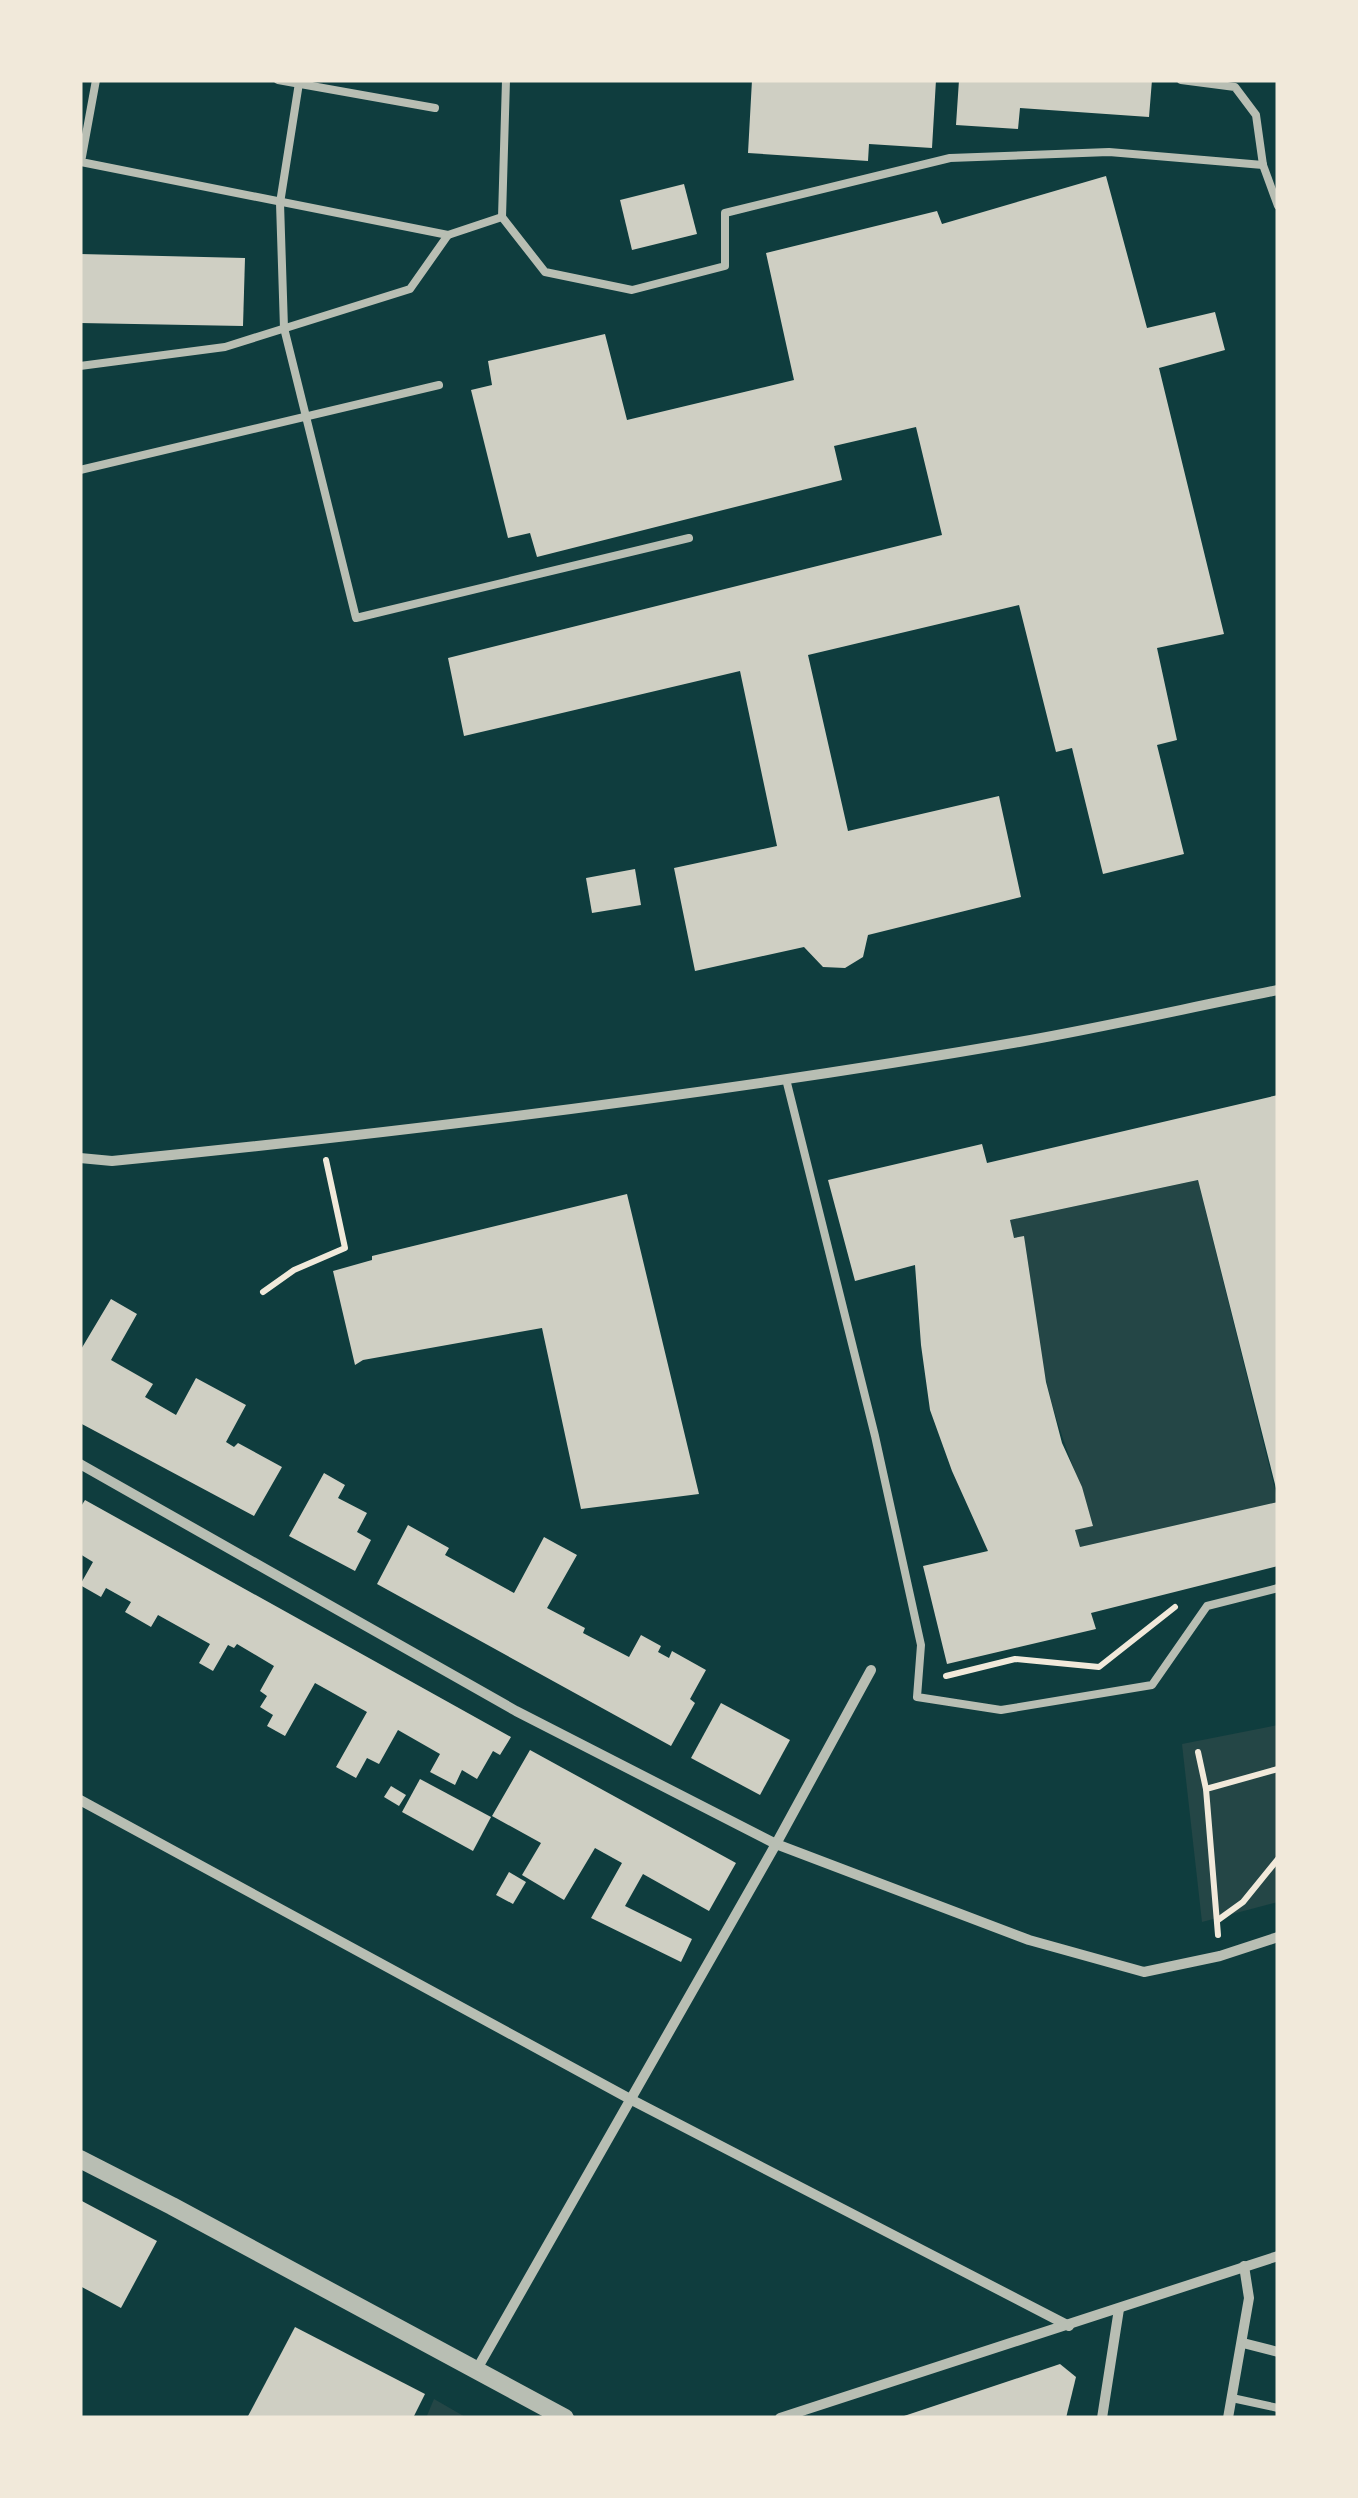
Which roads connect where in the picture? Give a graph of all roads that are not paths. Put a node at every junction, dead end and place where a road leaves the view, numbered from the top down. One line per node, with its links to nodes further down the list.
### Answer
1 (96, 80): 8 (lane)
2 (278, 80): 5 (lane)
3 (506, 80): 10 (lane)
4 (1182, 80): 7 (lane)
5 (300, 84): 6 (lane); 8 (lane)
6 (435, 108)
7 (1263, 166): 9 (lane); 10 (lane)
8 (280, 203): 11 (lane); 12 (lane)
9 (1278, 206)
10 (502, 217): 11 (lane)
11 (448, 236): 12 (lane)
12 (284, 328): 13 (lane); 15 (lane)
13 (80, 366)
14 (439, 385): 15 (lane)
15 (305, 416): 16 (lane); 17 (lane)
16 (80, 470)
17 (690, 538)
18 (1278, 990): 19 (street)
19 (786, 1079): 20 (street); 22 (lane)
20 (80, 1158)
21 (80, 1464): 25 (street)
22 (1278, 1588)
23 (871, 1670): 25 (street)
24 (80, 1800): 27 (street)
25 (776, 1844): 26 (street); 27 (street)
26 (1278, 1937)
27 (630, 2099): 32 (street); 35 (street)
28 (80, 2159): 35 (street)
29 (1278, 2256): 30 (street)
30 (1244, 2266): 31 (street); 33 (street)
31 (1119, 2309): 32 (street); 40 (street)
32 (1069, 2326): 39 (street)
33 (1242, 2343): 34 (street); 36 (street)
34 (1278, 2352)
35 (477, 2369): 38 (street)
36 (1232, 2398): 37 (lane); 41 (street)
37 (1278, 2408)
38 (564, 2418)
39 (780, 2418)
40 (1102, 2418)
41 (1228, 2418)

